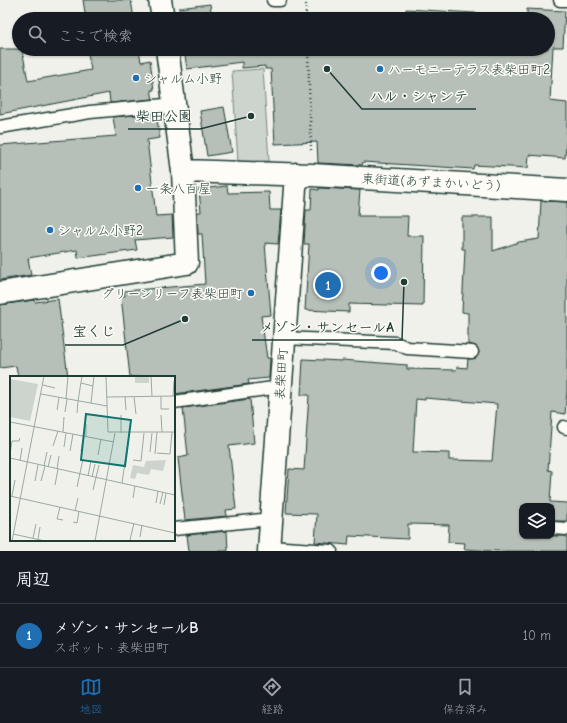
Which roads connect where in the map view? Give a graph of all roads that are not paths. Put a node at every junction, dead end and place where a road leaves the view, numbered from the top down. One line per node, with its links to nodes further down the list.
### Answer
1 (160, 0): 6 (street)
2 (273, 0): 3 (lane)
3 (280, 0)
4 (560, 0): 5 (lane)
5 (567, 0)
6 (162, 12)
7 (168, 56): 8 (street)
8 (174, 102): 9 (lane); 10 (street)
9 (0, 128)
10 (183, 171): 11 (street, 東街道(あずまかいどう)); 13 (street)
11 (304, 174): 12 (street, 東街道(あずまかいどう)); 14 (street, 表柴田町)
12 (567, 190)
13 (0, 293)
14 (284, 338): 15 (lane); 16 (street, 表柴田町)
15 (472, 352)
16 (280, 387): 17 (lane); 18 (street, 表柴田町)
17 (175, 402)
18 (271, 519): 20 (lane); 22 (street, 表柴田町)
19 (555, 528): 21 (lane)
20 (175, 529)
21 (567, 529)
22 (269, 549): 23 (lane)
23 (331, 551)

